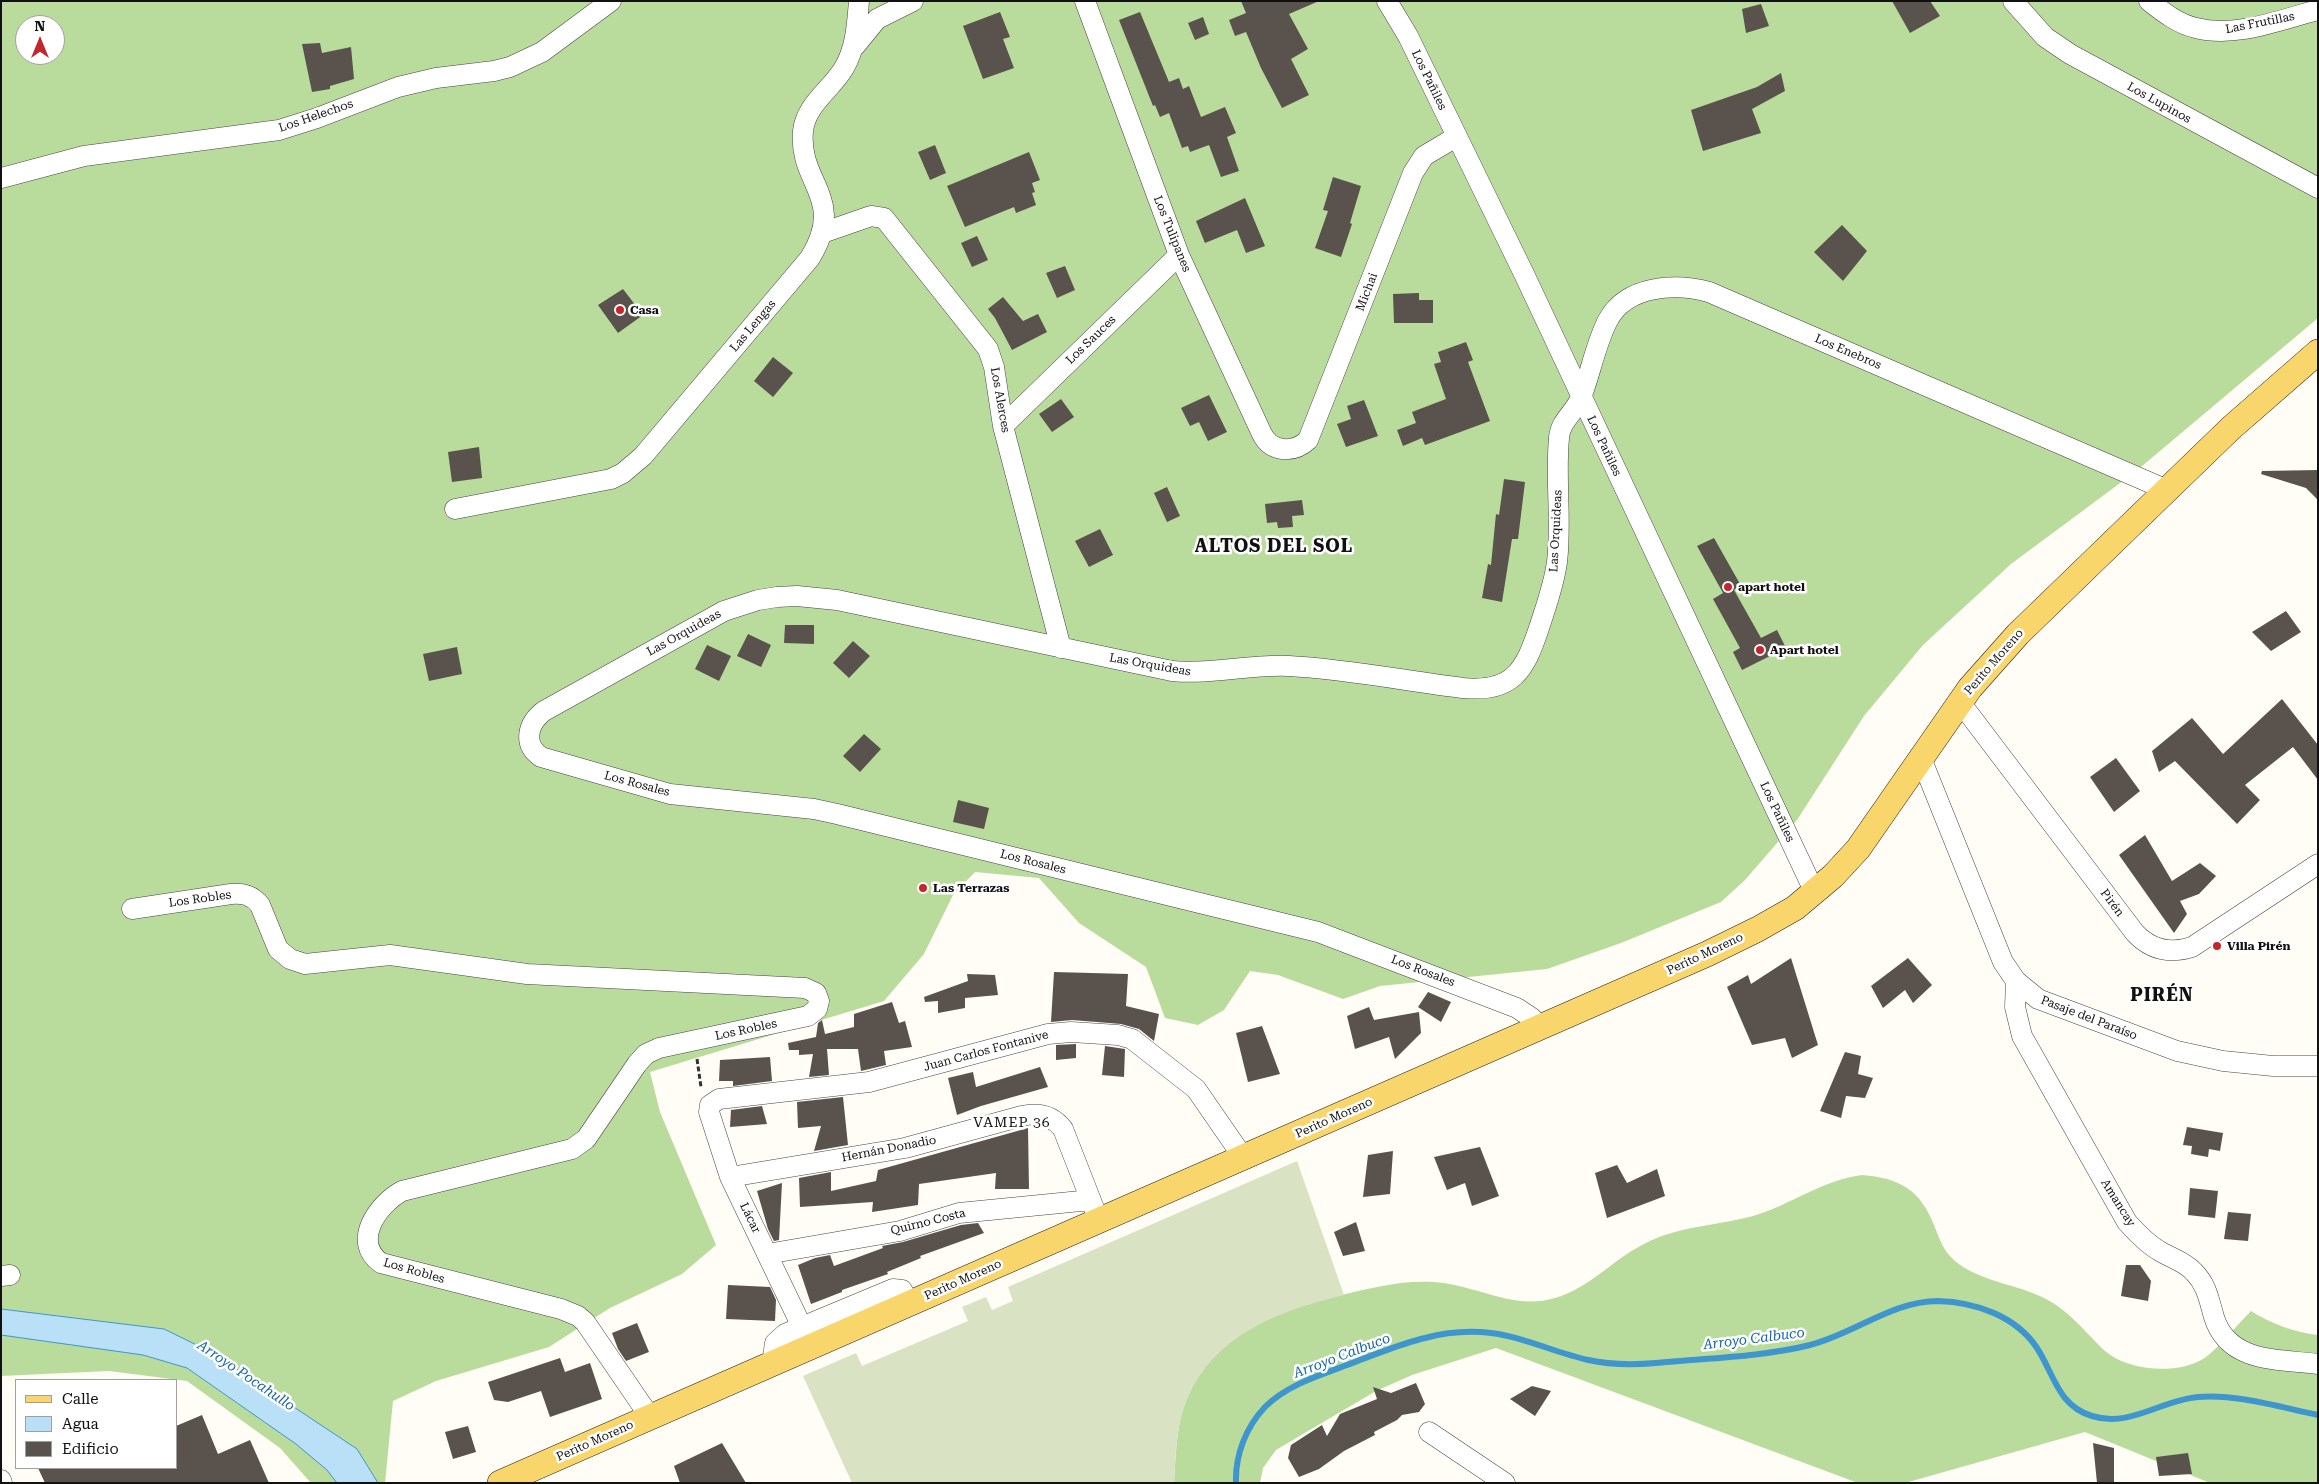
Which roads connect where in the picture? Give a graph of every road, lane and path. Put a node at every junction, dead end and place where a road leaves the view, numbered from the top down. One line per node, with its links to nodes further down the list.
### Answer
1 (611, 1): 11 (street, Los Helechos)
2 (859, 1): 9 (street, Las Lengas)
3 (913, 1): 9 (street)
4 (1085, 1): 14 (street, Los Tulipanes)
5 (1387, 1): 10 (street, Los Pañiles)
6 (2013, 1): 12 (street, Los Lupinos)
7 (2149, 1): 8 (street, Las Frutillas)
8 (2318, 10)
9 (853, 48): 13 (street, Las Lengas)
10 (1456, 137): 16 (street, Los Pañiles); 18 (street, Michai)
11 (1, 178)
12 (2318, 188)
13 (822, 233): 17 (street, Los Alerces); 20 (street, Las Lengas)
14 (1179, 255): 17 (street, Los Sauces); 18 (street, Los Tulipanes)
15 (2318, 352): 19 (main road, Perito Moreno)
16 (1582, 398): 19 (street, Los Enebros); 21 (street, Las Orquideas); 26 (street, Los Pañiles)
17 (1004, 426): 21 (street, Los Alerces)
18 (1284, 450)
19 (2166, 490): 22 (main road, Perito Moreno)
20 (455, 510)
21 (1062, 648): 23 (street, Las Orquideas)
22 (1960, 702): 24 (main road, Perito Moreno); 25 (street, Pirén)
23 (529, 730): 29 (street, Los Rosales)
24 (1921, 758): 26 (main road, Perito Moreno); 28 (street, Pasaje del Paraíso)
25 (2318, 864)
26 (1816, 893): 29 (main road, Perito Moreno)
27 (132, 910): 30 (street, Los Robles)
28 (2016, 982): 31 (street, Pasaje del Paraíso); 40 (street, Amancay)
29 (1538, 1028): 33 (main road, Perito Moreno)
30 (695, 1040): 32 (path); 41 (street, Los Robles)
31 (2318, 1066)
32 (710, 1105): 33 (street, Juan Carlos Fontanive); 34 (street, Lácar)
33 (1243, 1157): 35 (main road, Perito Moreno)
34 (730, 1177): 35 (street, Hernán Donadio); 36 (street, Lácar)
35 (1095, 1210): 36 (street, Quirno Costa); 37 (main road, Perito Moreno)
36 (767, 1254): 38 (street, Lácar)
37 (910, 1304): 38 (street, Perito Moreno); 39 (main road, Perito Moreno)
38 (802, 1327): 39 (street, Perito Moreno)
39 (772, 1364): 41 (main road, Perito Moreno)
40 (2318, 1364)
41 (650, 1417): 43 (main road, Perito Moreno)
42 (1429, 1432): 44 (street)
43 (500, 1483)
44 (1506, 1483)

